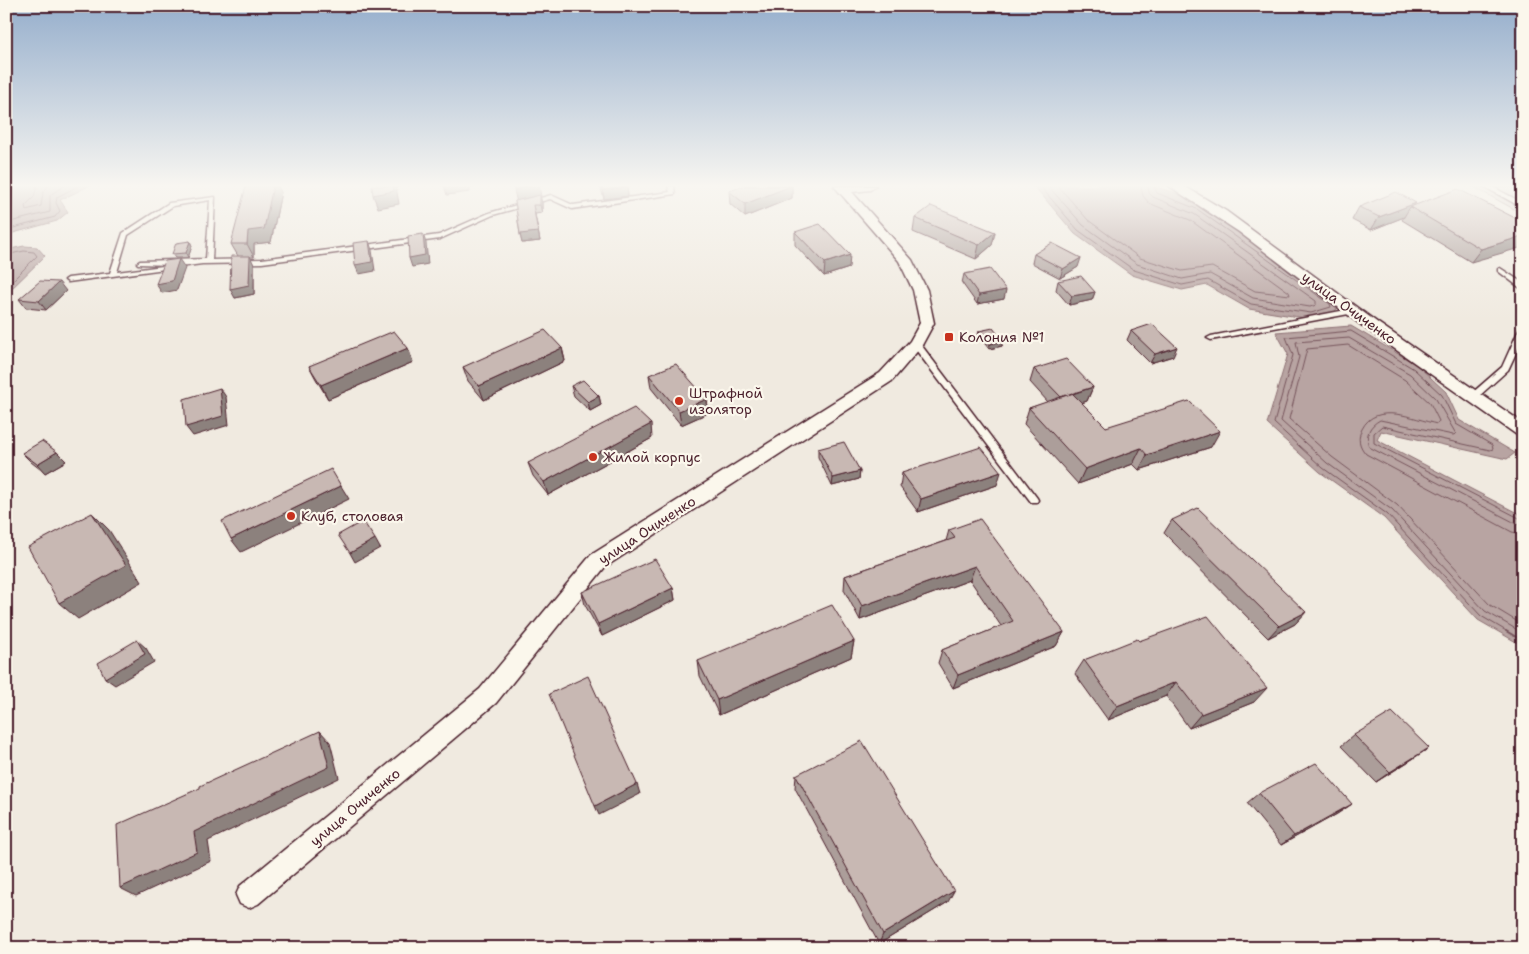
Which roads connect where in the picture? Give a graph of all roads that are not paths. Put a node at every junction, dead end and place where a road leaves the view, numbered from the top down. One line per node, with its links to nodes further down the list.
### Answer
1 (131, 231): 9 (lane)
2 (211, 231): 6 (lane)
3 (454, 231): 6 (lane)
4 (879, 231): 15 (street, улица Очиченко)
5 (1246, 231): 12 (street, улица Очиченко)
6 (210, 261): 7 (lane); 9 (lane)
7 (140, 262)
8 (1500, 270): 11 (lane)
9 (113, 276): 10 (lane)
10 (68, 280)
11 (1523, 288)
12 (1351, 311): 14 (lane); 16 (street, улица Очиченко)
13 (1523, 329): 16 (lane)
14 (1211, 338)
15 (916, 344): 18 (lane); 19 (street, улица Очиченко)
16 (1474, 396): 17 (street, улица Очиченко)
17 (1523, 431)
18 (1034, 500)
19 (249, 895)

